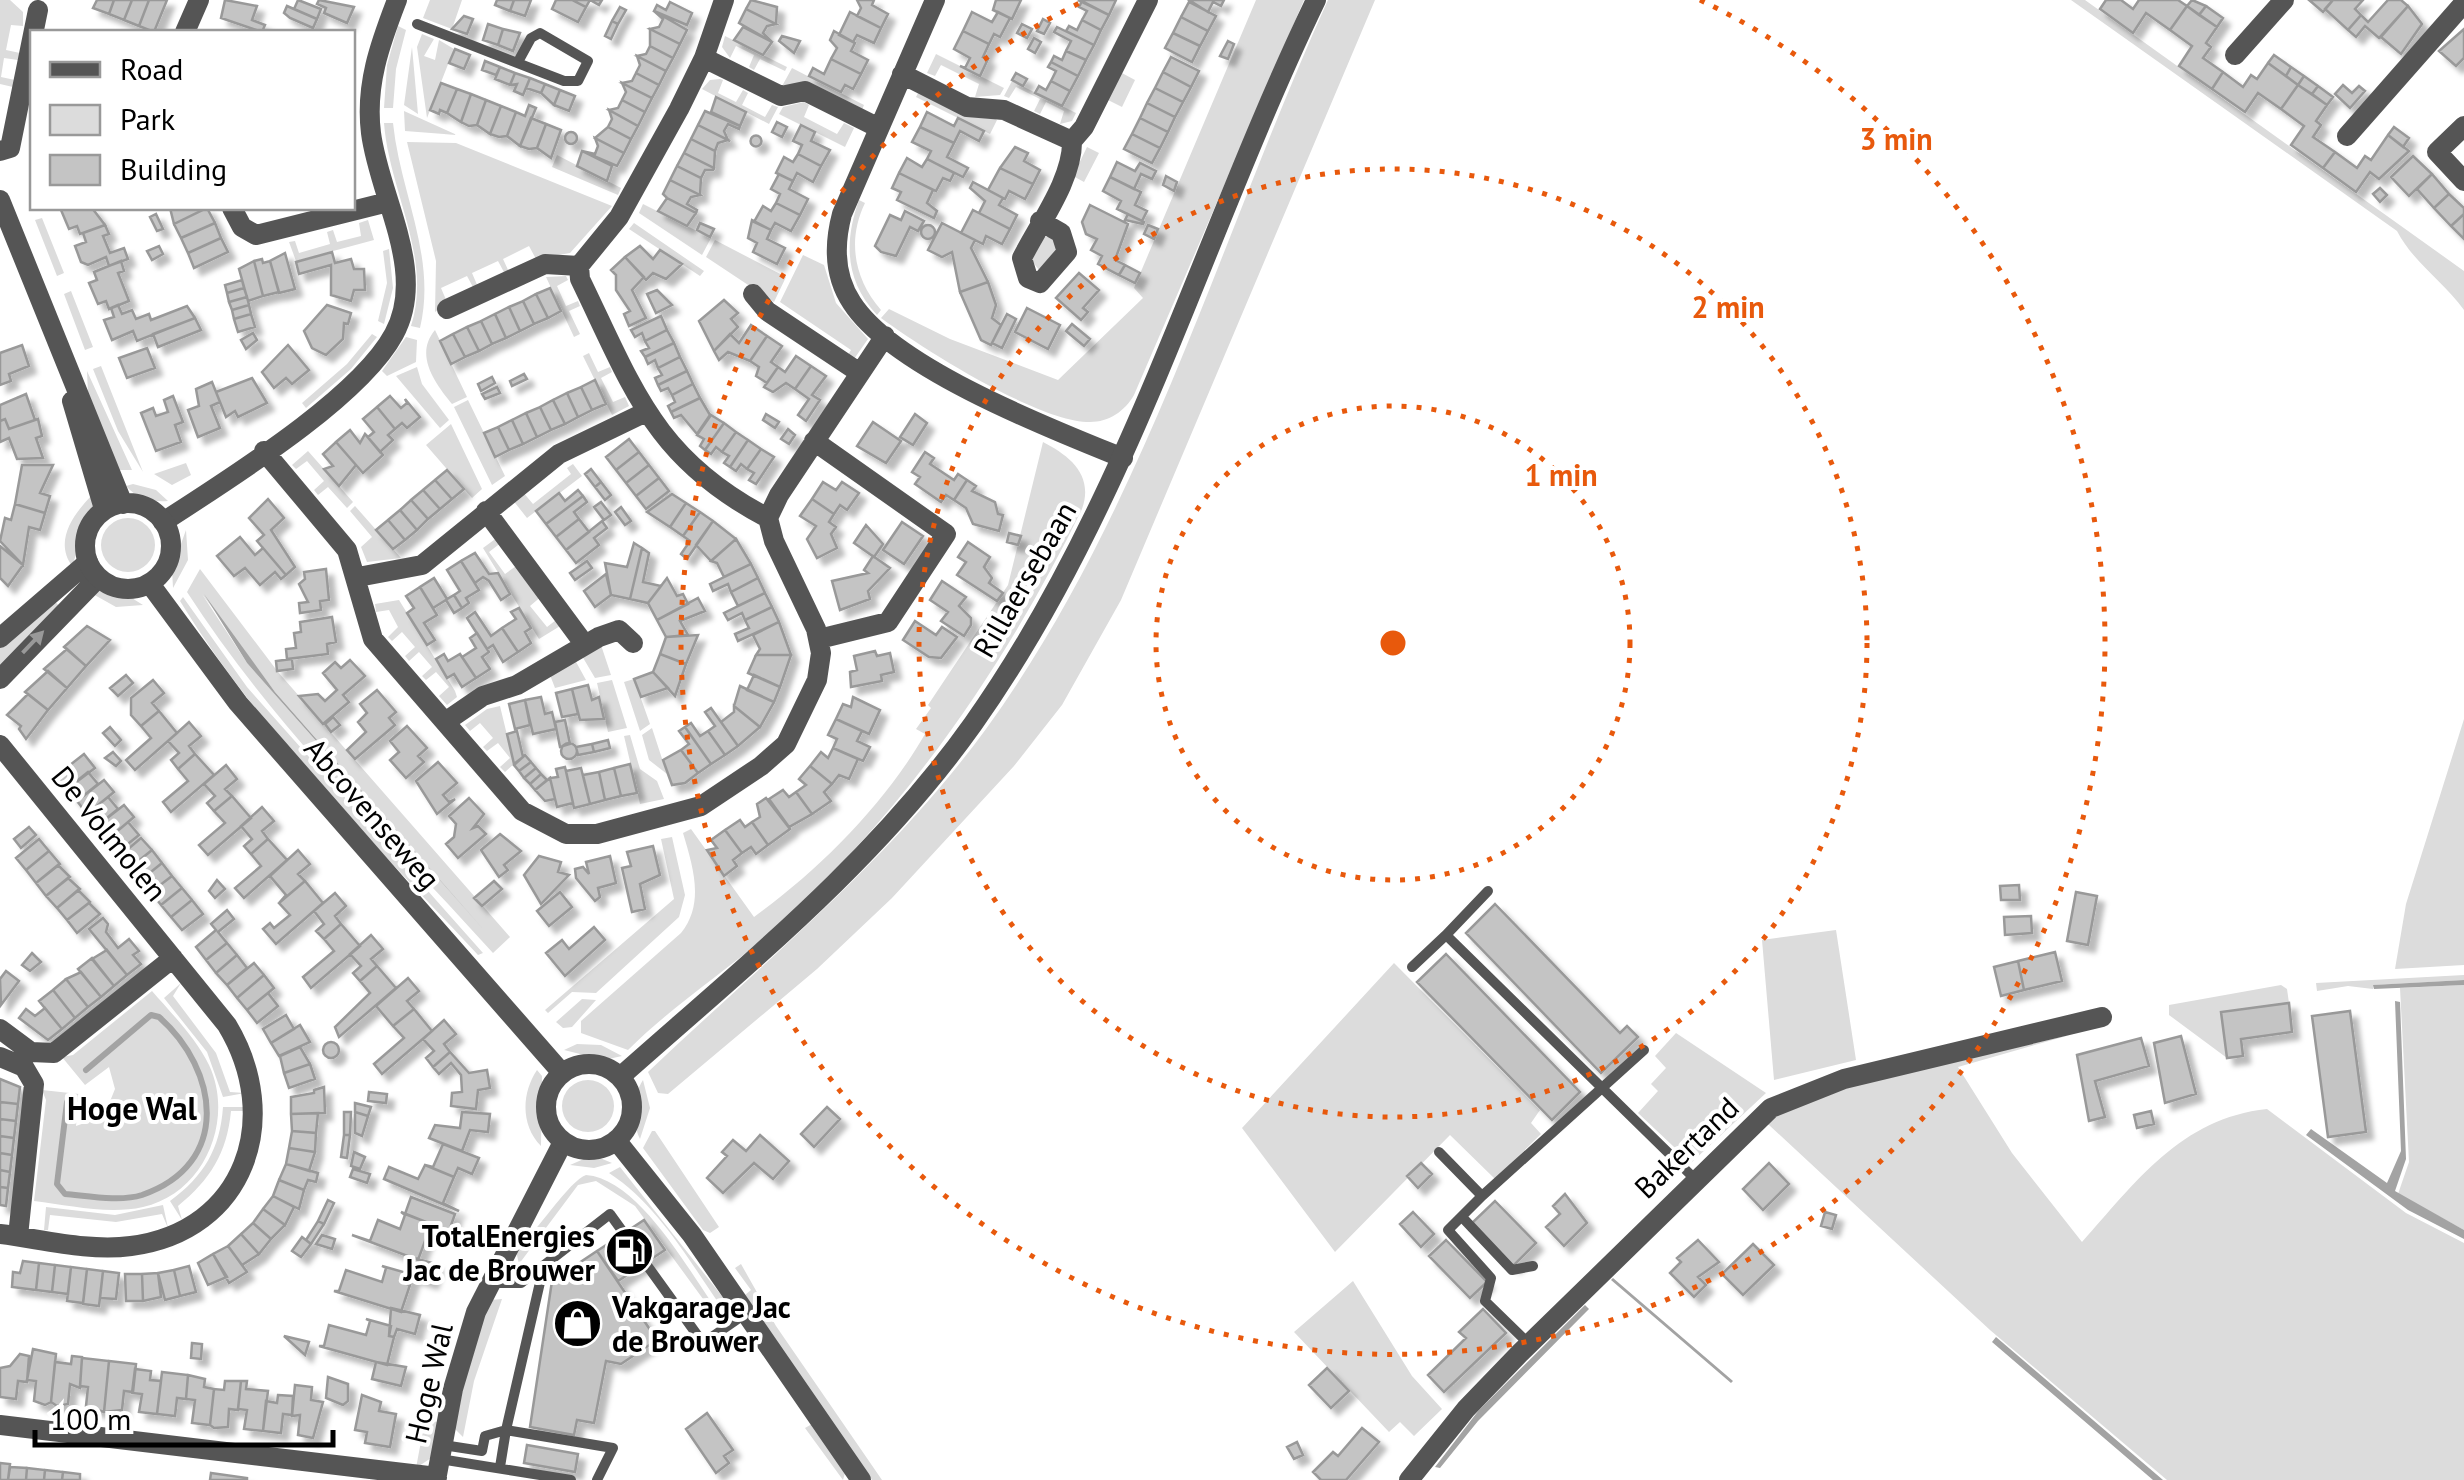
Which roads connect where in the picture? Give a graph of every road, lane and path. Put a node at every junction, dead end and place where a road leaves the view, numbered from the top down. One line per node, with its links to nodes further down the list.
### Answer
1 (199, 0): 12 (street)
2 (397, 0): 25 (street)
3 (724, 0): 15 (street)
4 (935, 0): 17 (street)
5 (1148, 0): 21 (street)
6 (1316, 0): 38 (street, Rillaersebaan)
7 (2284, 0): 14 (street)
8 (2464, 4): 20 (street)
9 (38, 10): 11 (street)
10 (416, 24): 16 (lane)
11 (34, 30)
12 (187, 30)
13 (30, 49): 22 (street)
14 (2235, 55)
15 (704, 58): 19 (street); 30 (street)
16 (519, 60): 16 (lane)
17 (902, 74): 19 (street); 21 (street)
18 (2464, 126): 23 (street)
19 (878, 128): 33 (street)
20 (2347, 136)
21 (1072, 140): 29 (street)
22 (0, 152)
23 (2464, 181)
24 (0, 200): 39 (street)
25 (388, 202): 28 (street); 37 (street)
26 (233, 210): 27 (street)
27 (355, 210)
28 (355, 210)
29 (1040, 221)
30 (580, 266): 32 (street); 35 (street)
31 (753, 294): 34 (street)
32 (448, 310)
33 (885, 336): 34 (street); 38 (street)
34 (860, 374): 36 (street)
35 (646, 412): 40 (street); 41 (street)
36 (814, 442): 41 (street); 47 (street)
37 (264, 451): 42 (street); 44 (street)
38 (1123, 458): 63 (street, Rillaersebaan)
39 (113, 506): 42 (street); 43 (street)
40 (486, 511): 44 (street); 49 (street)
41 (768, 518): 47 (street)
42 (163, 522): 45 (street)
43 (93, 570): 45 (street); 46 (street); 50 (street, one-way to 43)
44 (358, 577): 51 (street)
45 (150, 584): 62 (street, Abcovenseweg)
46 (0, 638)
47 (819, 639): 51 (street)
48 (632, 642): 49 (street)
49 (585, 645): 51 (street)
50 (0, 679)
51 (445, 722)
52 (0, 746): 55 (street, De Volmolen)
53 (1488, 892): 54 (lane)
54 (1446, 934): 56 (lane); 64 (lane)
55 (173, 958): 61 (street); 71 (street, De Volmolen)
56 (1412, 967)
57 (2102, 1017): 68 (street, Bakertand)
58 (0, 1030): 61 (street)
59 (1644, 1050): 64 (lane)
60 (0, 1056): 61 (street)
61 (28, 1060): 71 (street, De Volmolen)
62 (562, 1072): 63 (street); 66 (street)
63 (620, 1077): 65 (street)
64 (1602, 1090): 68 (lane); 69 (lane)
65 (616, 1140): 66 (street); 75 (street)
66 (563, 1142): 74 (street, Hoge Wal)
67 (1439, 1152): 69 (lane)
68 (1695, 1179): 76 (street, Bakertand)
69 (1482, 1196): 70 (lane)
70 (1462, 1217): 73 (lane); 76 (lane)
71 (9, 1235)
72 (544, 1265): 74 (lane); 75 (lane); 78 (lane)
73 (1533, 1266)
74 (488, 1283): 79 (street, Hoge Wal)
75 (746, 1313): 83 (street)
76 (1528, 1344): 84 (street, Bakertand)
77 (0, 1426): 79 (street)
78 (506, 1430): 79 (lane); 80 (lane); 82 (lane)
79 (439, 1465): 80 (lane)
80 (500, 1467): 81 (lane)
81 (571, 1480)
82 (597, 1480)
83 (861, 1480)
84 (1409, 1480)

